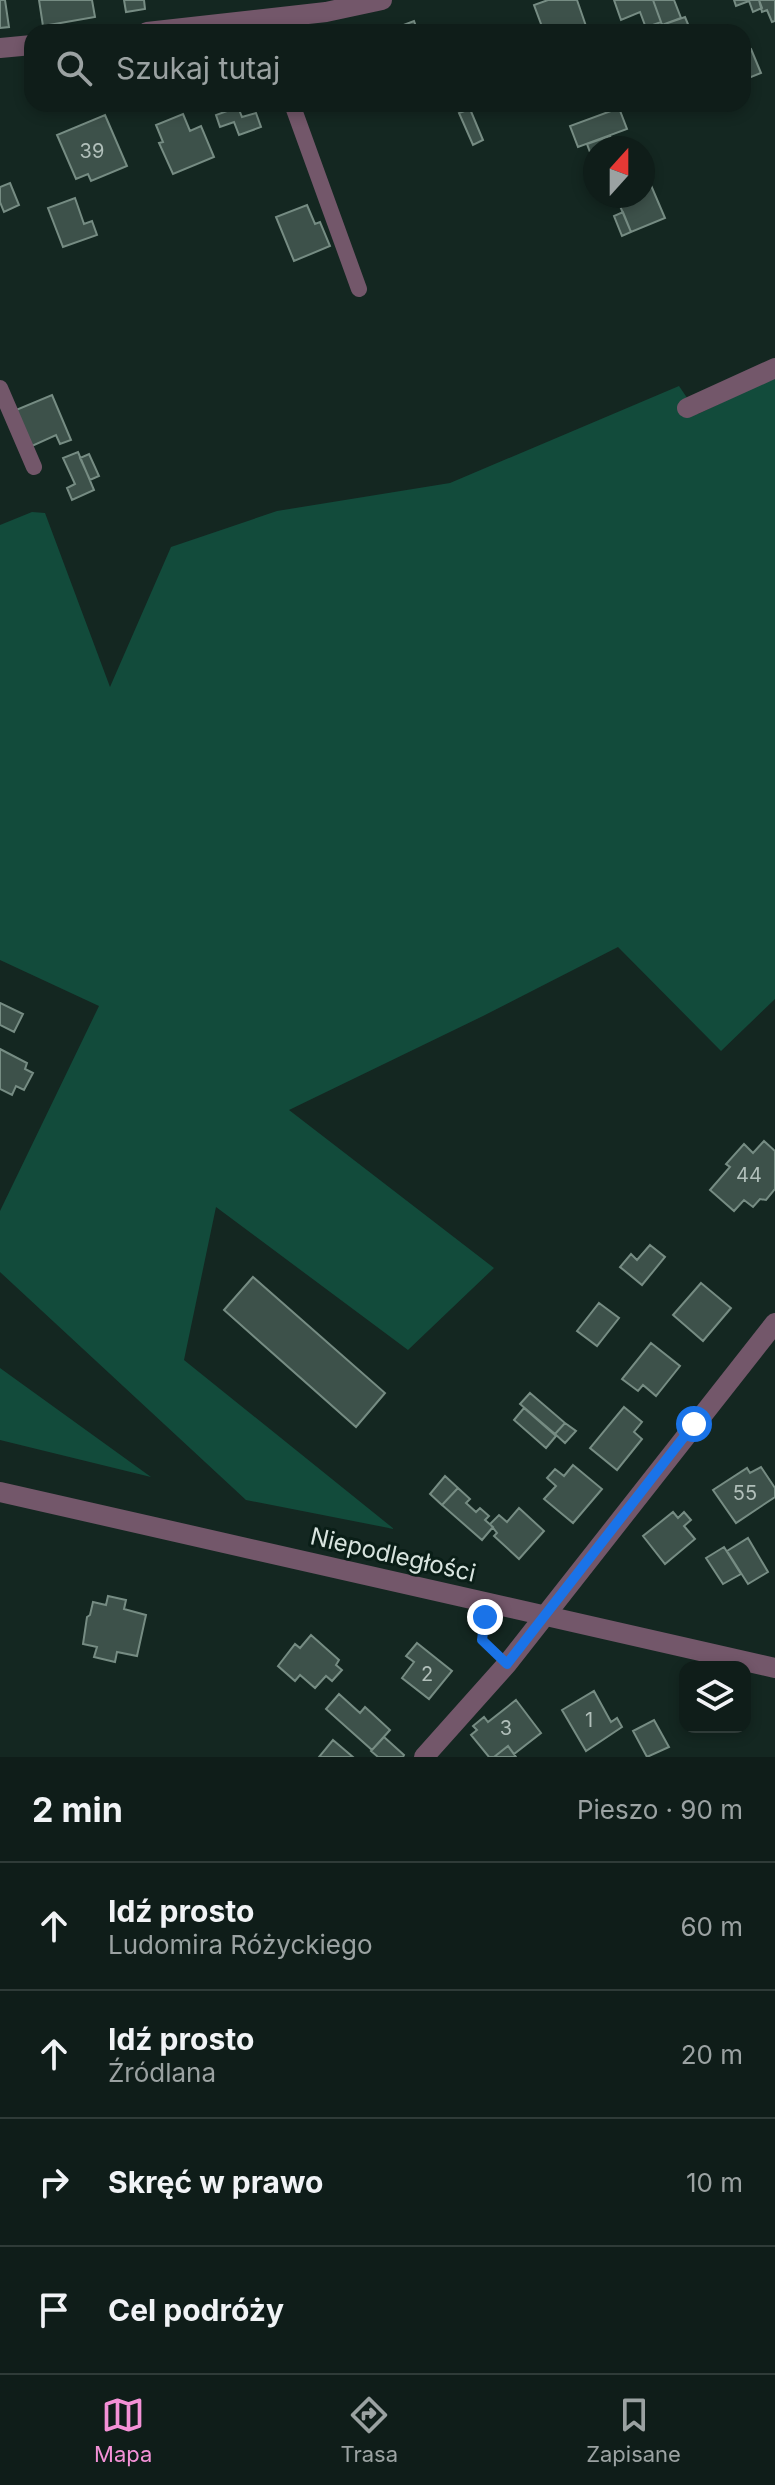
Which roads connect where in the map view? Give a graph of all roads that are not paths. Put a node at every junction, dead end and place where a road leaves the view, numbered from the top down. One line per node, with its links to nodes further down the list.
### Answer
1 (382, 0): 2 (street)
2 (272, 24)
3 (24, 46): 4 (street)
4 (0, 48)
5 (295, 112): 6 (lane)
6 (359, 289)
7 (775, 368): 9 (street)
8 (0, 388): 10 (lane)
9 (687, 408)
10 (34, 467)
11 (775, 1323): 13 (street)
12 (0, 1492): 13 (street, Niepodległości)
13 (544, 1615): 14 (street, Niepodległości); 15 (street)
14 (775, 1668)
15 (424, 1757)

